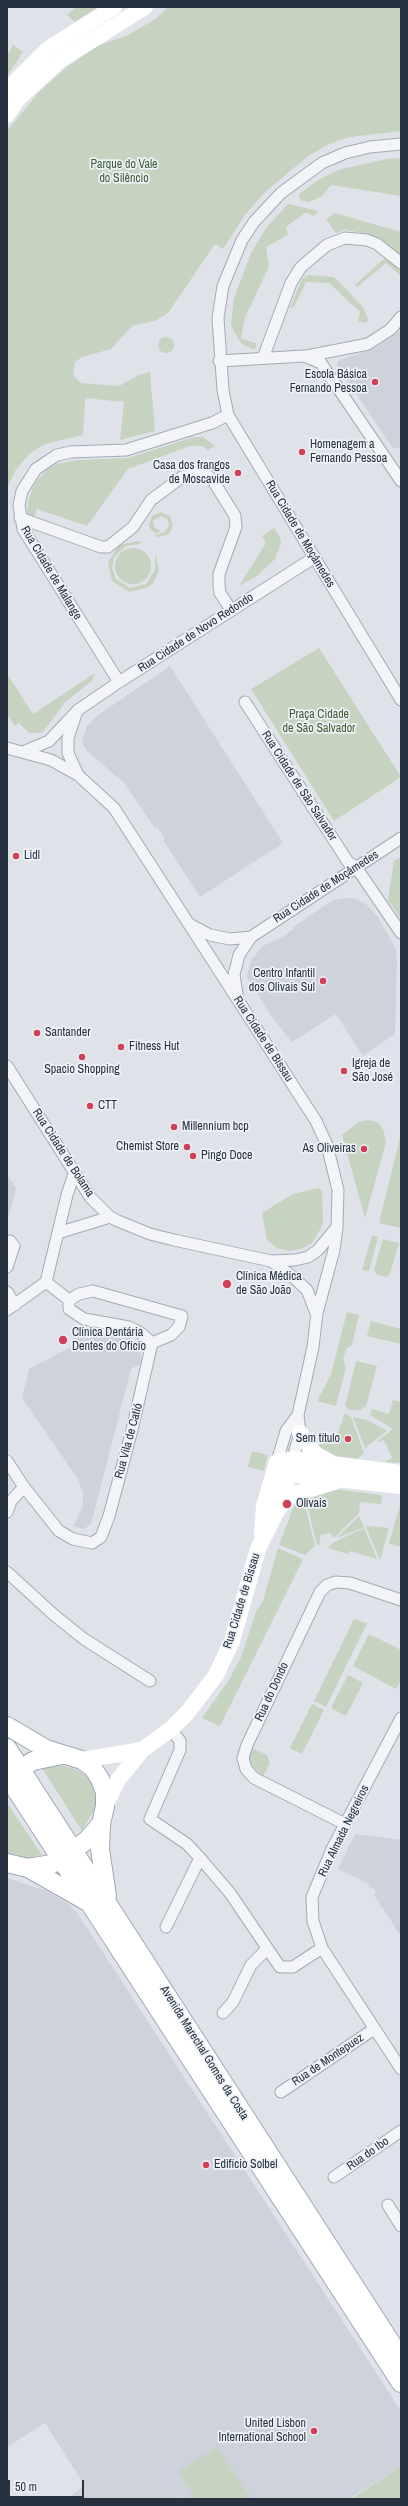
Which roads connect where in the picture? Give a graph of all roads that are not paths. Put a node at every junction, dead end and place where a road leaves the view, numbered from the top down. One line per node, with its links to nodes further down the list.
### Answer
1 (114, 7): 3 (main road)
2 (145, 7): 4 (main road)
3 (7, 90)
4 (7, 115)
5 (401, 144): 10 (street, Rua Cidade de Moçâmedes)
6 (401, 263): 9 (street)
7 (401, 317): 8 (street)
8 (304, 356): 9 (street); 12 (street)
9 (263, 358): 10 (street)
10 (220, 361): 11 (street, Rua Cidade de Moçâmedes)
11 (228, 415): 13 (street, Rua Cidade de Malange); 14 (street, Rua Cidade de Moçâmedes)
12 (401, 481)
13 (20, 518): 15 (street); 16 (street, Rua Cidade de Malange)
14 (315, 557): 15 (street, Rua Cidade de Novo Redondo); 17 (street, Rua Cidade de Moçâmedes)
15 (231, 610): 16 (street, Rua Cidade de Novo Redondo)
16 (119, 682): 19 (street, Rua Cidade de Novo Redondo)
17 (401, 700)
18 (245, 702): 24 (street, Rua Cidade de São Salvador)
19 (78, 710): 21 (street, Rua Cidade de Novo Redondo); 22 (street)
20 (7, 748): 21 (street, Rua Cidade de Bissau)
21 (25, 752): 22 (street, Rua Cidade de Bissau)
22 (78, 775): 25 (street, Rua Cidade de Bissau)
23 (401, 838): 24 (street, Rua Cidade de Moçâmedes)
24 (356, 868): 26 (street, Rua Cidade de São Salvador); 27 (street, Rua Cidade de Moçâmedes)
25 (189, 924): 27 (street, Rua Cidade de Moçâmedes); 28 (street, Rua Cidade de Bissau)
26 (401, 933)
27 (251, 937): 28 (street, Rua Cidade de Moçâmedes)
28 (238, 999): 32 (street, Rua Cidade de Bissau)
29 (7, 1066): 30 (street, Rua Cidade de Bolama)
30 (74, 1174): 31 (street, Rua Cidade de Bolama); 33 (street)
31 (110, 1216): 33 (street); 35 (street, Rua Cidade de Bolama)
32 (337, 1227): 35 (street, Rua Cidade de Bolama); 41 (street, Rua Cidade de Bissau)
33 (58, 1233): 37 (street)
34 (7, 1243): 36 (street)
35 (271, 1261): 41 (street, Rua Cidade de Bolama)
36 (7, 1268)
37 (46, 1282): 39 (street); 40 (street)
38 (7, 1292): 40 (street)
39 (69, 1300): 42 (street); 42 (street)
40 (11, 1307)
41 (317, 1313): 43 (street, Rua Cidade de Bissau)
42 (152, 1344): 51 (street, Rua Vila de Catió)
43 (298, 1416): 44 (street, Rua Cidade de Bissau); 46 (street, Rua Cidade de Bissau)
44 (300, 1434): 47 (street, Rua Cidade de Bissau); 48 (main road)
45 (7, 1461): 51 (street)
46 (277, 1462): 47 (main road); 54 (main road, Rua Cidade de Bissau)
47 (291, 1466): 48 (main road); 52 (main road, Rua Cidade de Bissau)
48 (341, 1473): 49 (main road); 50 (main road); 52 (main road)
49 (401, 1473)
50 (401, 1486)
51 (24, 1487): 53 (street)
52 (277, 1511): 54 (main road, Rua Cidade de Bissau)
53 (7, 1512)
54 (261, 1540): 60 (main road, Rua Cidade de Bissau)
55 (7, 1572): 57 (street)
56 (401, 1600): 68 (street, Rua do Dondo)
57 (150, 1681)
58 (401, 1718): 68 (street, Rua Almada Negreiros)
59 (7, 1726): 63 (main road)
60 (171, 1729): 62 (main road, Rua Cidade de Bissau); 70 (street)
61 (7, 1748): 65 (main road, Avenida Marechal Gomes da Costa)
62 (142, 1750): 64 (main road, Rua Cidade de Bissau); 66 (main road, Rua Cidade de Bissau)
63 (62, 1755): 64 (main road); 65 (main road)
64 (82, 1760): 66 (main road)
65 (11, 1775): 69 (main road, Avenida Marechal Gomes da Costa)
66 (105, 1806): 67 (main road)
67 (101, 1824): 69 (main road); 72 (main road)
68 (345, 1824): 75 (street, Rua Almada Negreiros)
69 (67, 1854): 71 (main road); 72 (main road, Avenida Marechal Gomes da Costa); 73 (main road, Avenida Marechal Gomes da Costa)
70 (200, 1858): 74 (street); 76 (street)
71 (13, 1865): 73 (main road)
72 (108, 1901): 85 (main road, Avenida Marechal Gomes da Costa)
73 (90, 1903): 86 (main road, Avenida Marechal Gomes da Costa)
74 (166, 1927)
75 (322, 1948): 76 (street); 78 (street, Rua Almada Negreiros)
76 (267, 1950): 77 (street)
77 (222, 2012)
78 (374, 2029): 79 (street, Rua Almada Negreiros); 80 (street, Rua de Montepuez)
79 (401, 2068)
80 (281, 2092)
81 (401, 2131): 82 (street, Rua do Ibo)
82 (334, 2177)
83 (388, 2205): 84 (street)
84 (401, 2226)
85 (401, 2358)
86 (401, 2383)

